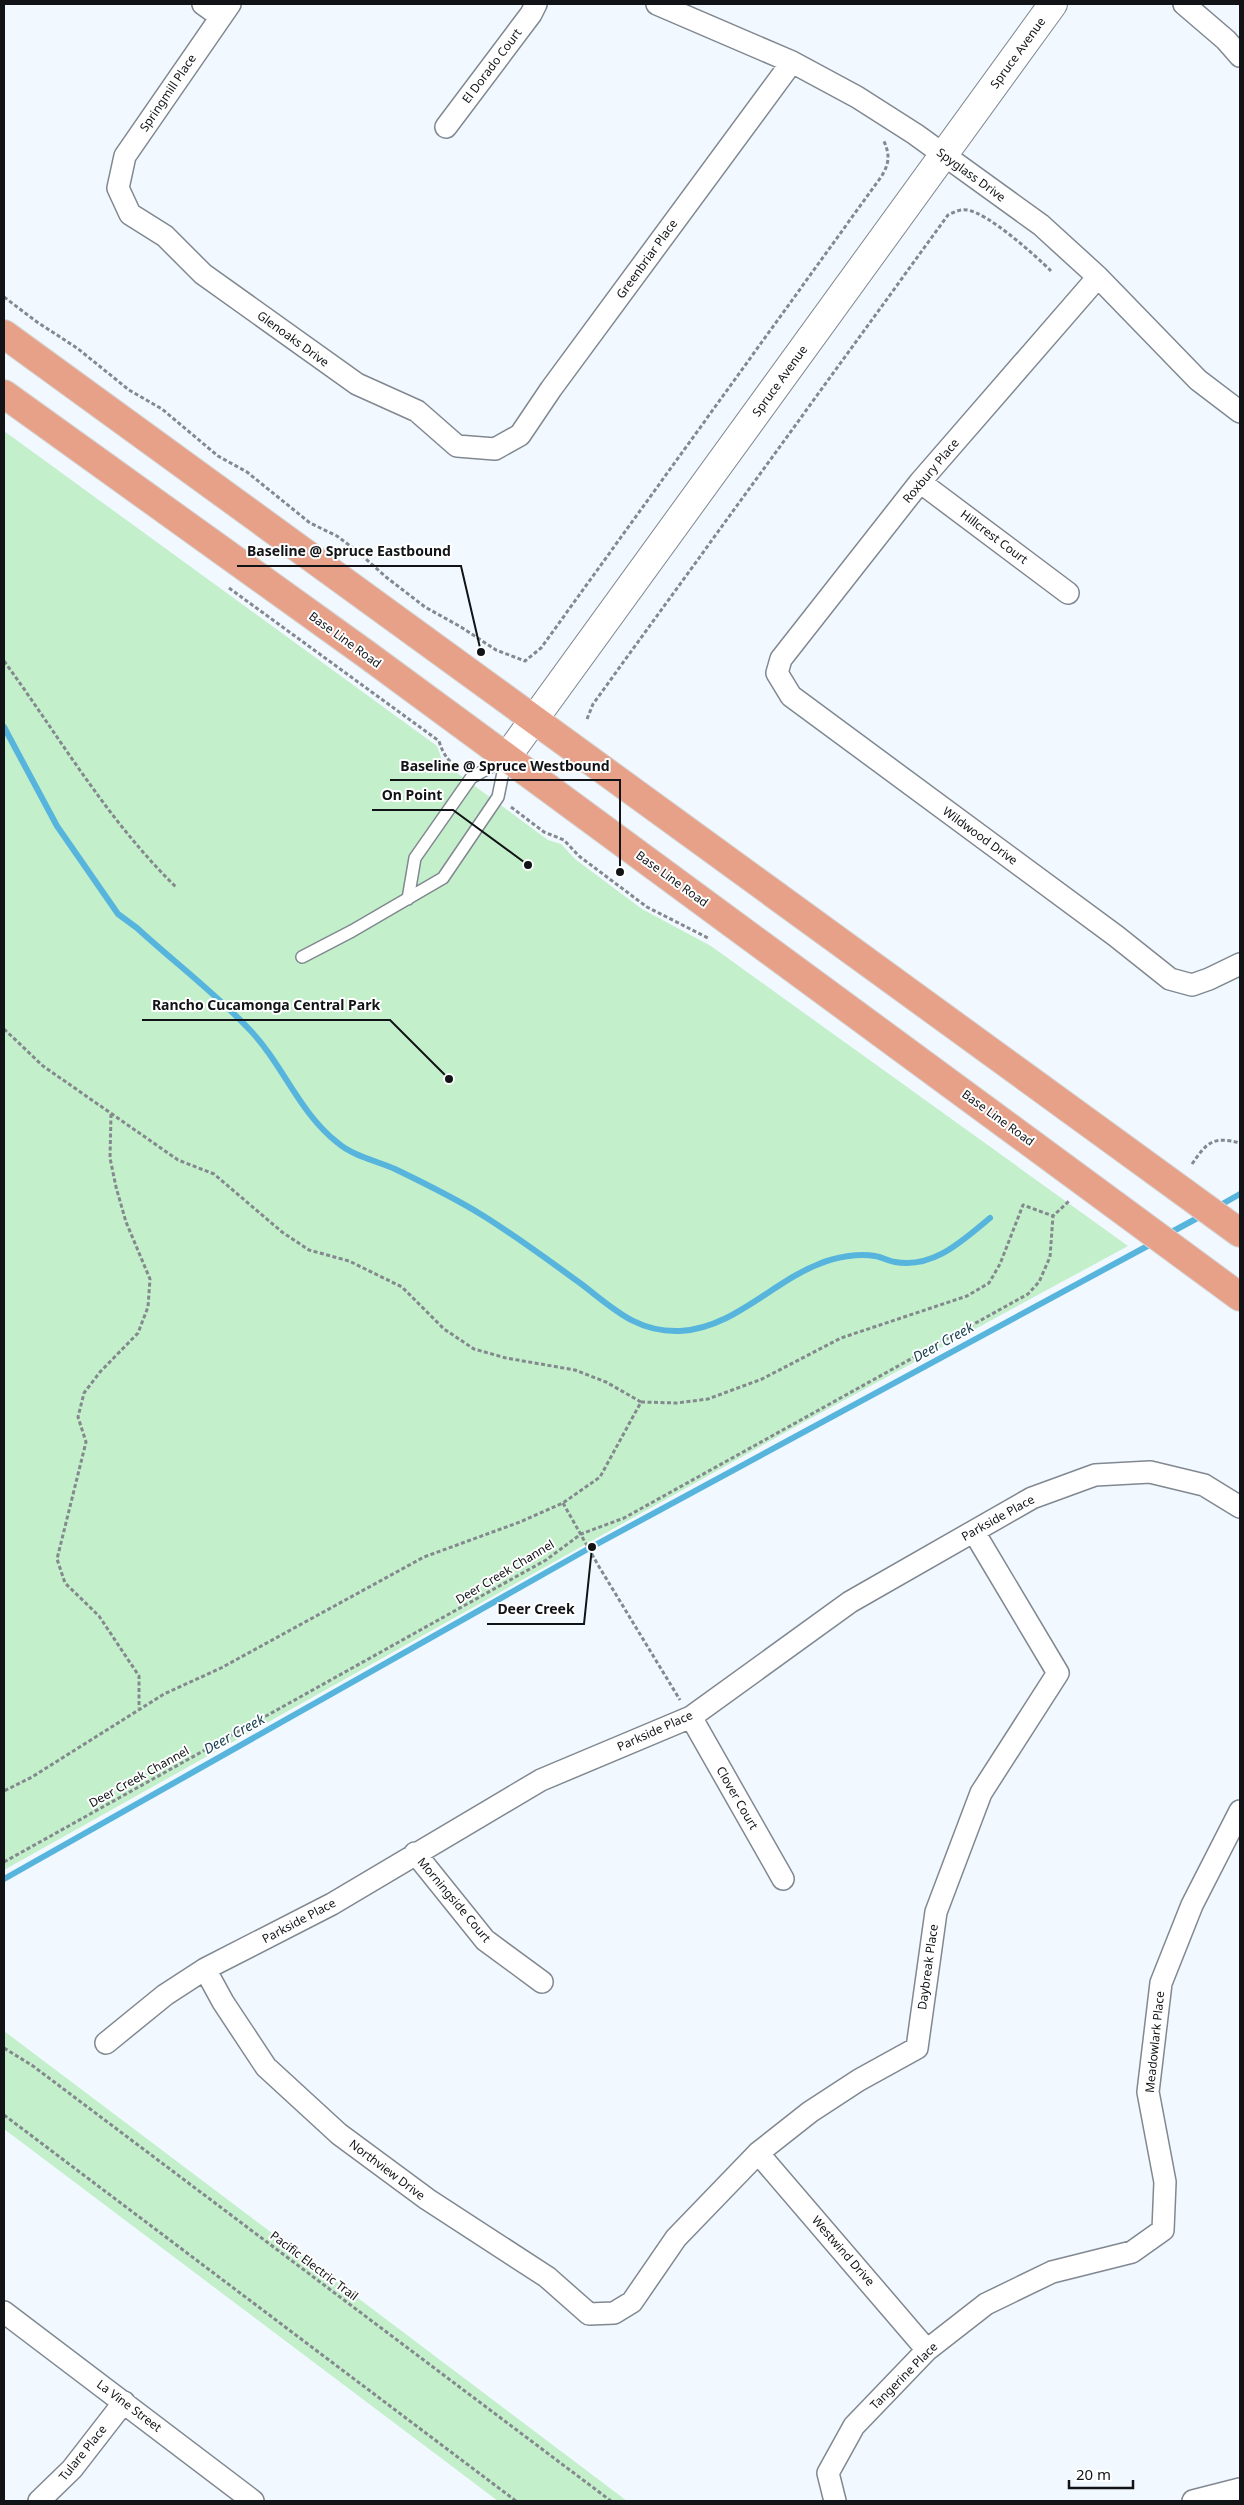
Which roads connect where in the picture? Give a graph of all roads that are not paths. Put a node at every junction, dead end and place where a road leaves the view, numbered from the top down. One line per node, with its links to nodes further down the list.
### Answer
1 (203, 4): 6 (street)
2 (536, 4): 9 (street, El Dorado Court)
3 (657, 4): 8 (street, Spyglass Drive)
4 (1053, 4): 10 (street, Spruce Avenue)
5 (1184, 4): 7 (street)
6 (225, 10): 11 (street, Springmill Place)
7 (1236, 41)
8 (792, 62): 10 (street, Spyglass Drive); 16 (street, Greenbriar Place)
9 (446, 127)
10 (944, 155): 12 (street, Spyglass Drive); 20 (street, Spruce Avenue)
11 (118, 188): 16 (street, Glenoaks Drive)
12 (1098, 277): 15 (street, Spyglass Drive); 17 (street, Roxbury Place)
13 (4, 334): 20 (main road)
14 (4, 394): 21 (main road, Base Line Road)
15 (1240, 412)
16 (495, 449)
17 (920, 482): 18 (street, Hillcrest Court); 19 (street, Roxbury Place)
18 (1068, 593)
19 (778, 673): 24 (street, Wildwood Drive)
20 (532, 719): 21 (street, Spruce Avenue); 25 (main road)
21 (506, 758): 22 (lane); 22 (lane); 26 (main road, Base Line Road)
22 (408, 898): 23 (lane)
23 (302, 957)
24 (1240, 964)
25 (1221, 1219)
26 (1240, 1297)
27 (1240, 1507): 28 (street, Parkside Place)
28 (974, 1532): 29 (street, Parkside Place); 36 (street, Daybreak Place)
29 (691, 1717): 31 (street, Parkside Place); 32 (street, Clover Court)
30 (1240, 1811): 37 (street, Meadowlark Place)
31 (415, 1853): 33 (street, Parkside Place); 34 (street, Morningside Court)
32 (783, 1879)
33 (205, 1969): 35 (street, Parkside Place); 39 (street, Northview Drive)
34 (542, 1982)
35 (106, 2043)
36 (758, 2153): 39 (street, Daybreak Place); 40 (street, Westwind Drive)
37 (1163, 2230): 40 (street, Tangerine Place)
38 (4, 2312): 41 (street, La Vine Street)
39 (614, 2313)
40 (927, 2350): 46 (street, Tangerine Place)
41 (124, 2402): 44 (street, Tulare Place); 45 (street, La Vine Street)
42 (1240, 2488): 43 (street)
43 (1207, 2499)
44 (39, 2501)
45 (254, 2501)
46 (835, 2501)

